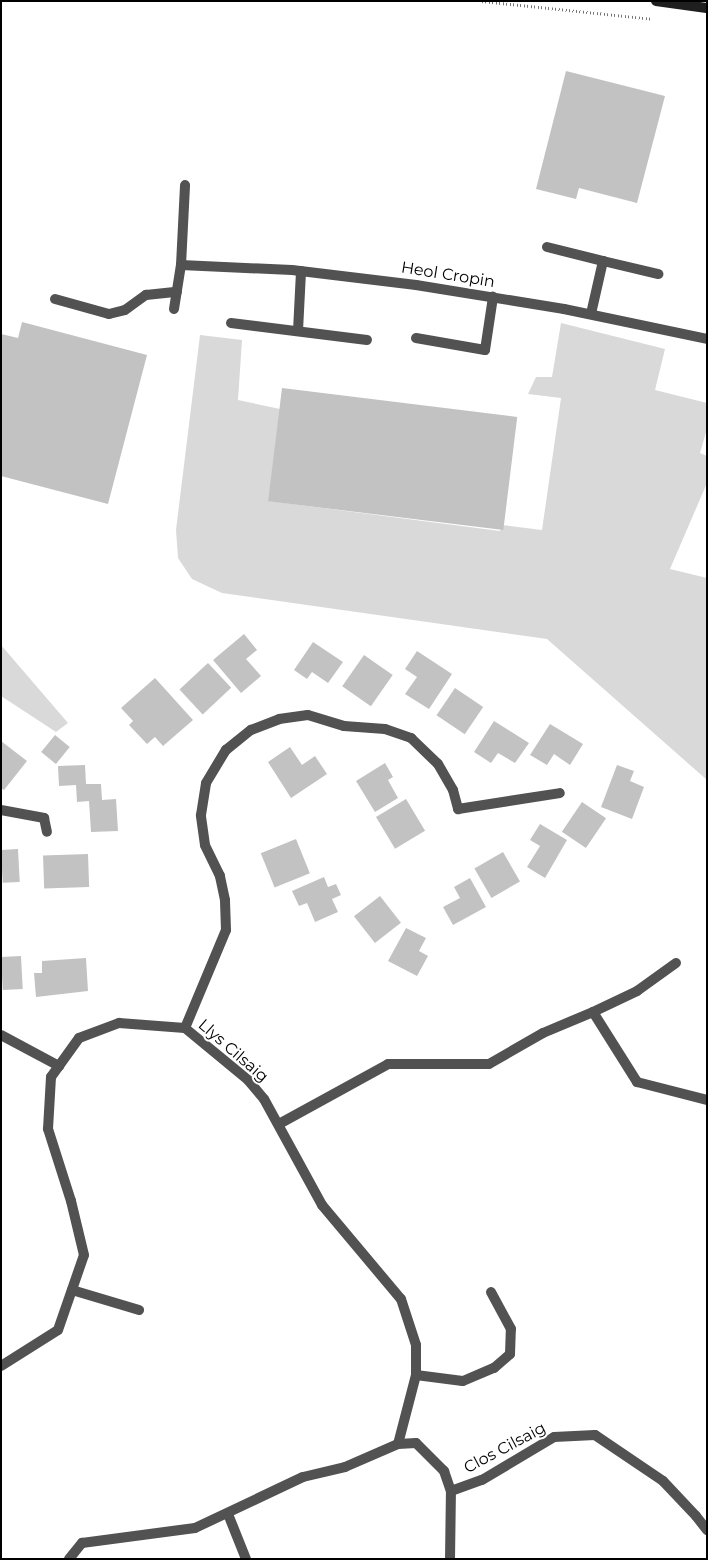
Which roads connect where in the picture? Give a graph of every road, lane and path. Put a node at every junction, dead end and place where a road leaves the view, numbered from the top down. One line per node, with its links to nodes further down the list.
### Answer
1 (482, 1): 4 (path)
2 (656, 1): 3 (main road)
3 (707, 8)
4 (660, 20)
5 (185, 185): 8 (street)
6 (547, 247): 7 (street)
7 (603, 261): 10 (street); 15 (street)
8 (181, 265): 9 (street, Heol Cropin); 11 (street)
9 (301, 271): 12 (street, Heol Cropin); 17 (street)
10 (658, 274)
11 (177, 292): 13 (street); 14 (street)
12 (493, 297): 15 (street, Heol Cropin); 18 (street)
13 (55, 299)
14 (174, 309)
15 (591, 314): 19 (street, Heol Cropin)
16 (231, 324): 17 (street)
17 (298, 331): 20 (street)
18 (416, 338)
19 (707, 339)
20 (367, 340)
21 (560, 793): 26 (street)
22 (1, 810): 23 (street)
23 (47, 832)
24 (676, 963): 25 (street)
25 (593, 1012): 29 (street); 30 (street)
26 (184, 1028): 28 (street, Llys Cilsaig); 30 (street, Llys Cilsaig)
27 (1, 1035): 28 (street)
28 (59, 1066): 31 (street, Llys Cilsaig)
29 (707, 1100)
30 (279, 1124): 35 (street, Llys Cilsaig)
31 (72, 1290): 33 (street); 34 (street, Llys Cilsaig)
32 (491, 1292): 35 (street)
33 (139, 1310)
34 (1, 1366)
35 (416, 1375): 36 (street, Llys Cilsaig)
36 (398, 1444): 37 (street, Clos Cilsaig); 38 (street)
37 (451, 1491): 39 (street, Clos Cilsaig); 42 (street, Clos Cilsaig)
38 (228, 1514): 40 (street); 41 (street)
39 (707, 1530)
40 (69, 1559)
41 (246, 1559)
42 (450, 1559)

